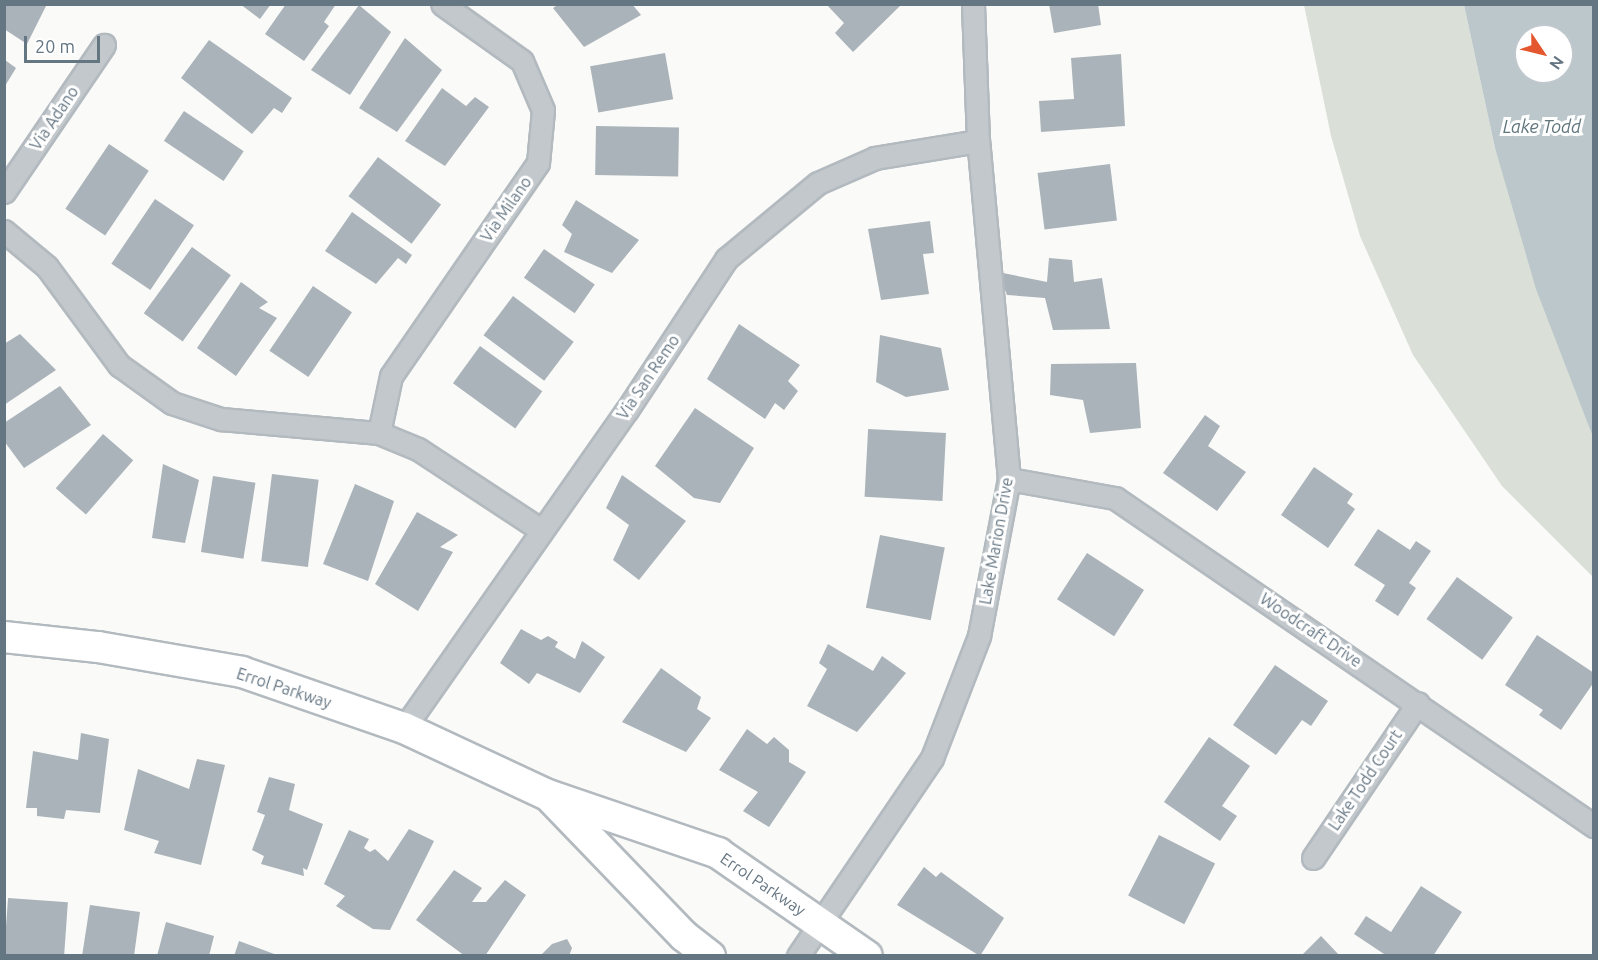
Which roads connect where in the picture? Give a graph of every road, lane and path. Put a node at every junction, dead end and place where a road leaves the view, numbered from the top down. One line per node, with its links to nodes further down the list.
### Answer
1 (442, 4): 7 (street, Via Milano)
2 (973, 4): 4 (street, Lake Marion Drive)
3 (104, 45): 5 (street, Via Adano)
4 (978, 141): 8 (street, Lake Marion Drive); 9 (street, Via San Remo)
5 (4, 192)
6 (4, 231): 7 (street)
7 (379, 433): 9 (street)
8 (1009, 479): 11 (street, Woodcraft Drive); 16 (street, Lake Marion Drive)
9 (540, 529): 12 (street, Via San Remo)
10 (4, 637): 12 (street, Errol Parkway)
11 (1418, 703): 14 (street, Woodcraft Drive); 15 (street, Lake Todd Court)
12 (404, 728): 13 (street, Errol Parkway)
13 (548, 795): 16 (street, Errol Parkway); 17 (street, Errol Parkway)
14 (1593, 826)
15 (1313, 858)
16 (821, 923): 18 (street, Lake Marion Drive); 19 (street, Errol Parkway)
17 (710, 956)
18 (798, 956)
19 (867, 956)

